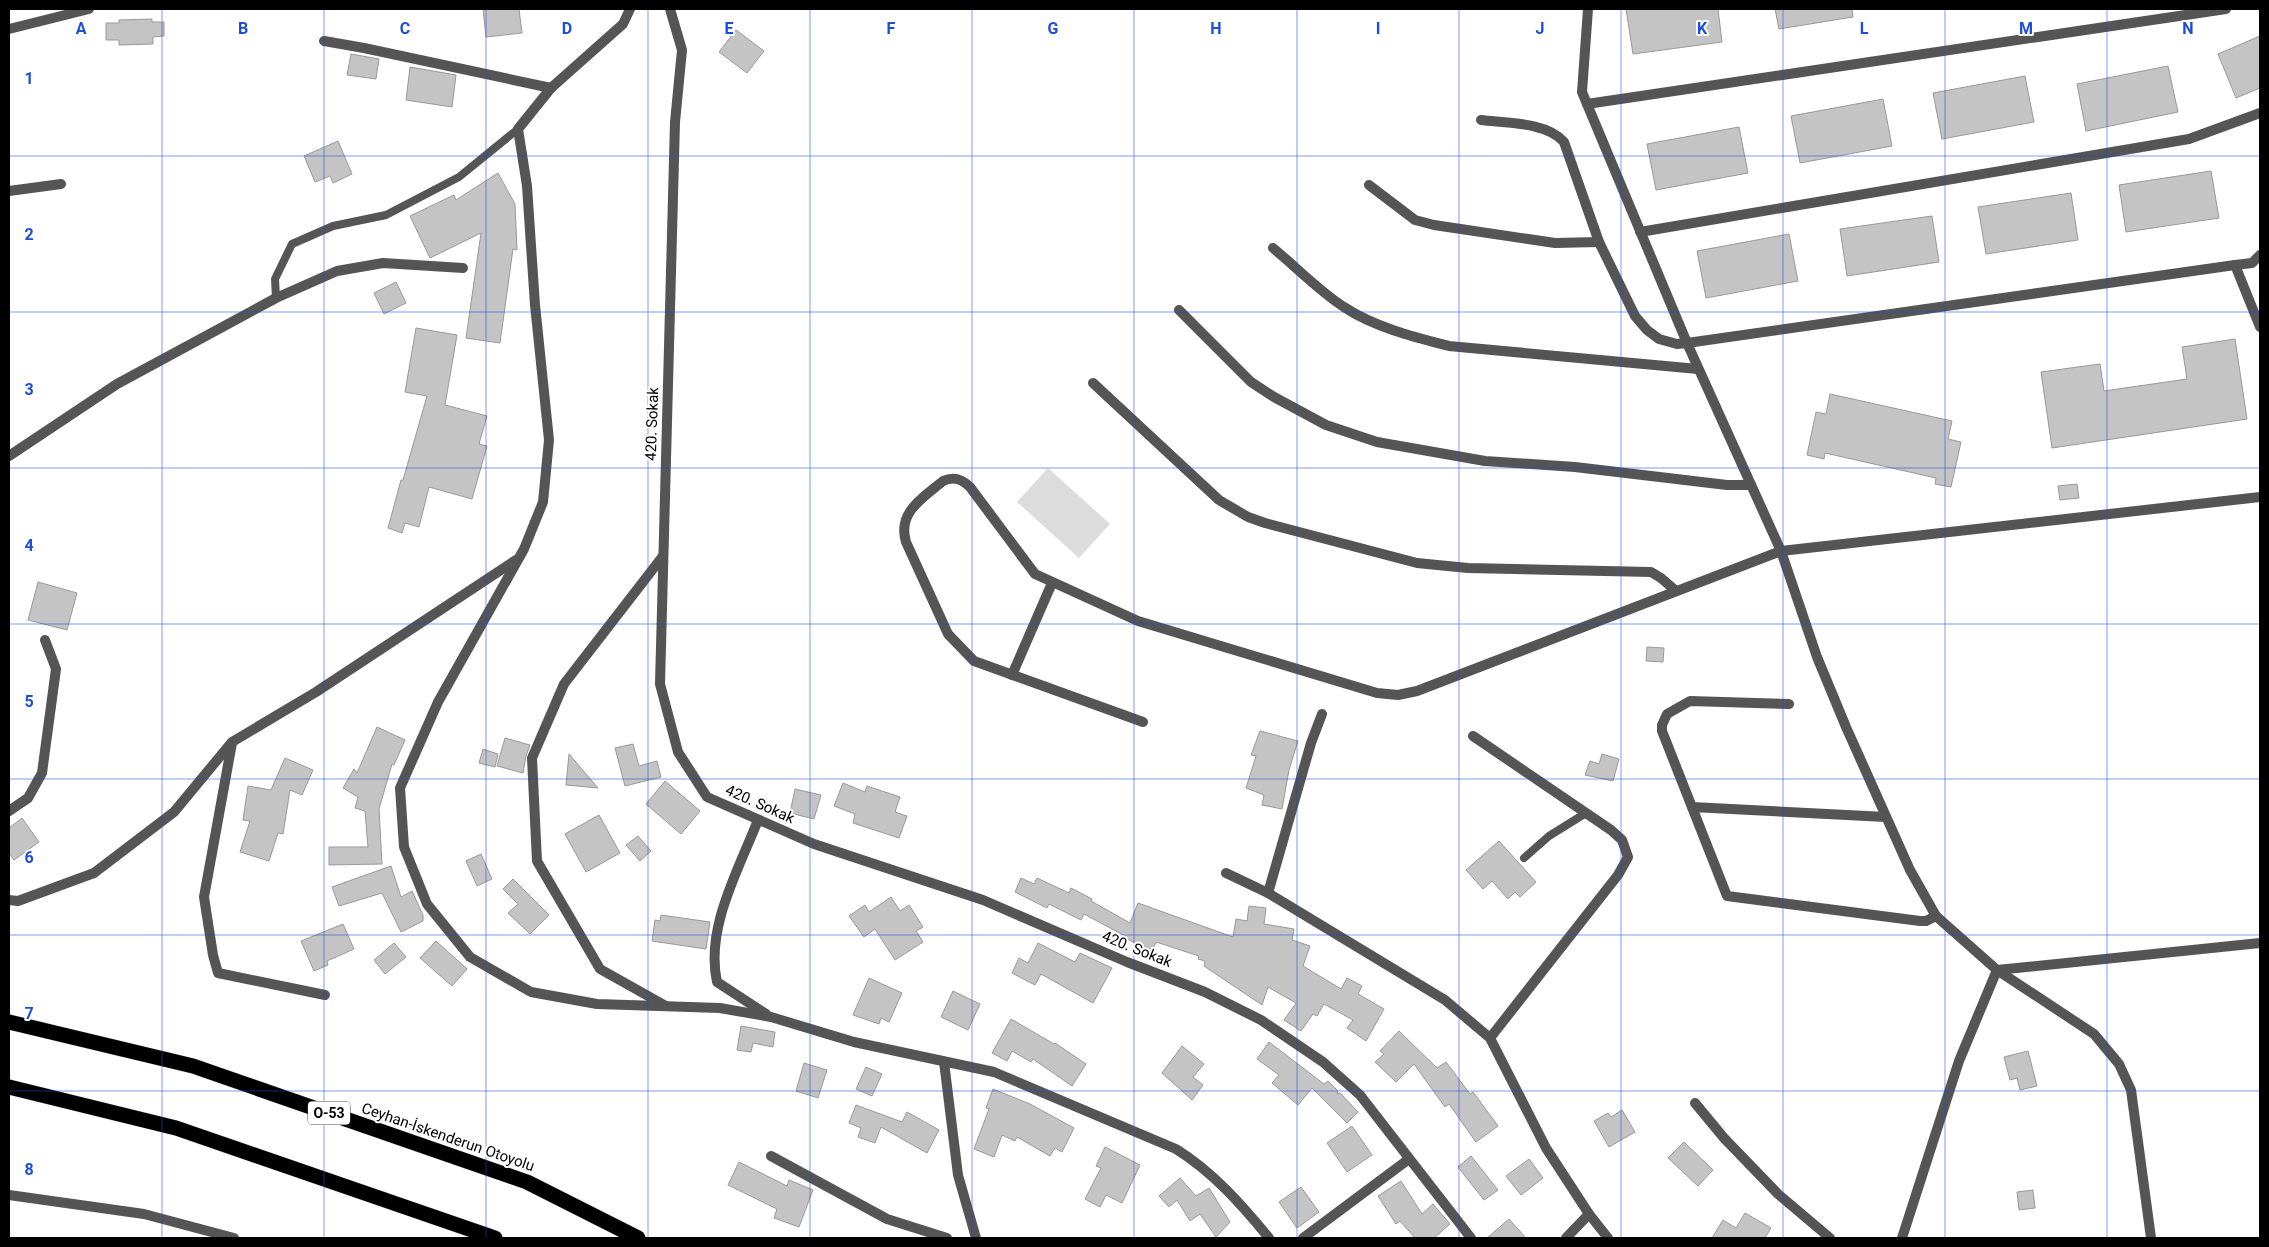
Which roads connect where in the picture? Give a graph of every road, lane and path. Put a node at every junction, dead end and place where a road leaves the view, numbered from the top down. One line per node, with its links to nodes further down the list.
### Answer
1 (89, 9): 6 (street)
2 (630, 9): 8 (street)
3 (670, 9): 32 (street, 420. Sokak)
4 (1588, 9): 9 (street)
5 (2226, 9): 9 (street)
6 (9, 29)
7 (324, 41): 8 (street)
8 (551, 88): 12 (street)
9 (1588, 104): 16 (street)
10 (2260, 113): 16 (street)
11 (1481, 120): 17 (street)
12 (518, 129): 22 (lane); 33 (street)
13 (61, 184): 15 (street)
14 (1369, 186): 17 (street)
15 (9, 190)
16 (1640, 232): 25 (street)
17 (1599, 242): 25 (street)
18 (1273, 248): 26 (street)
19 (2260, 255): 20 (street)
20 (2235, 265): 24 (street); 25 (street)
21 (463, 268): 22 (street)
22 (276, 298): 28 (street)
23 (1179, 310): 29 (street)
24 (2260, 327)
25 (1687, 343): 26 (street)
26 (1698, 369): 29 (street)
27 (1094, 383): 35 (street)
28 (9, 456)
29 (1751, 485): 31 (street)
30 (2260, 497): 31 (street)
31 (1781, 551): 35 (street); 46 (street)
32 (663, 556): 47 (street, 420. Sokak); 56 (street)
33 (519, 558): 42 (street); 56 (street)
34 (1052, 583): 35 (street); 37 (street); 37 (street)
35 (1676, 591)
36 (45, 640): 44 (street)
37 (1012, 675): 40 (street)
38 (1789, 704): 43 (street)
39 (1322, 714): 50 (street)
40 (1143, 722)
41 (1473, 736): 45 (street)
42 (232, 742): 51 (street); 55 (street)
43 (1692, 807): 46 (street); 52 (street)
44 (9, 811)
45 (1586, 813): 48 (lane); 59 (street)
46 (1886, 817): 52 (street)
47 (758, 820): 57 (street); 64 (street, 420. Sokak)
48 (1524, 858)
49 (1226, 873): 50 (street)
50 (1268, 893): 59 (street)
51 (9, 900)
52 (1936, 916): 54 (street)
53 (2260, 943): 54 (street)
54 (1997, 970): 78 (street); 79 (street)
55 (324, 995)
56 (667, 1007): 57 (street)
57 (771, 1017): 60 (street)
58 (9, 1022): 69 (highway, Ceyhan-İskenderun Otoyolu / O-53)
59 (1490, 1038): 66 (street)
60 (944, 1062): 71 (street); 72 (street)
61 (9, 1087): 68 (highway)
62 (1696, 1104): 77 (street)
63 (771, 1156): 70 (street)
64 (1409, 1159): 73 (street); 74 (street, 420. Sokak)
65 (9, 1195): 67 (street)
66 (1589, 1214): 75 (street); 76 (street)
67 (234, 1238)
68 (496, 1238)
69 (638, 1238)
70 (947, 1238)
71 (976, 1238)
72 (1269, 1238)
73 (1303, 1238)
74 (1471, 1238)
75 (1566, 1238)
76 (1608, 1238)
77 (1830, 1238)
78 (1902, 1238)
79 (2151, 1238)

